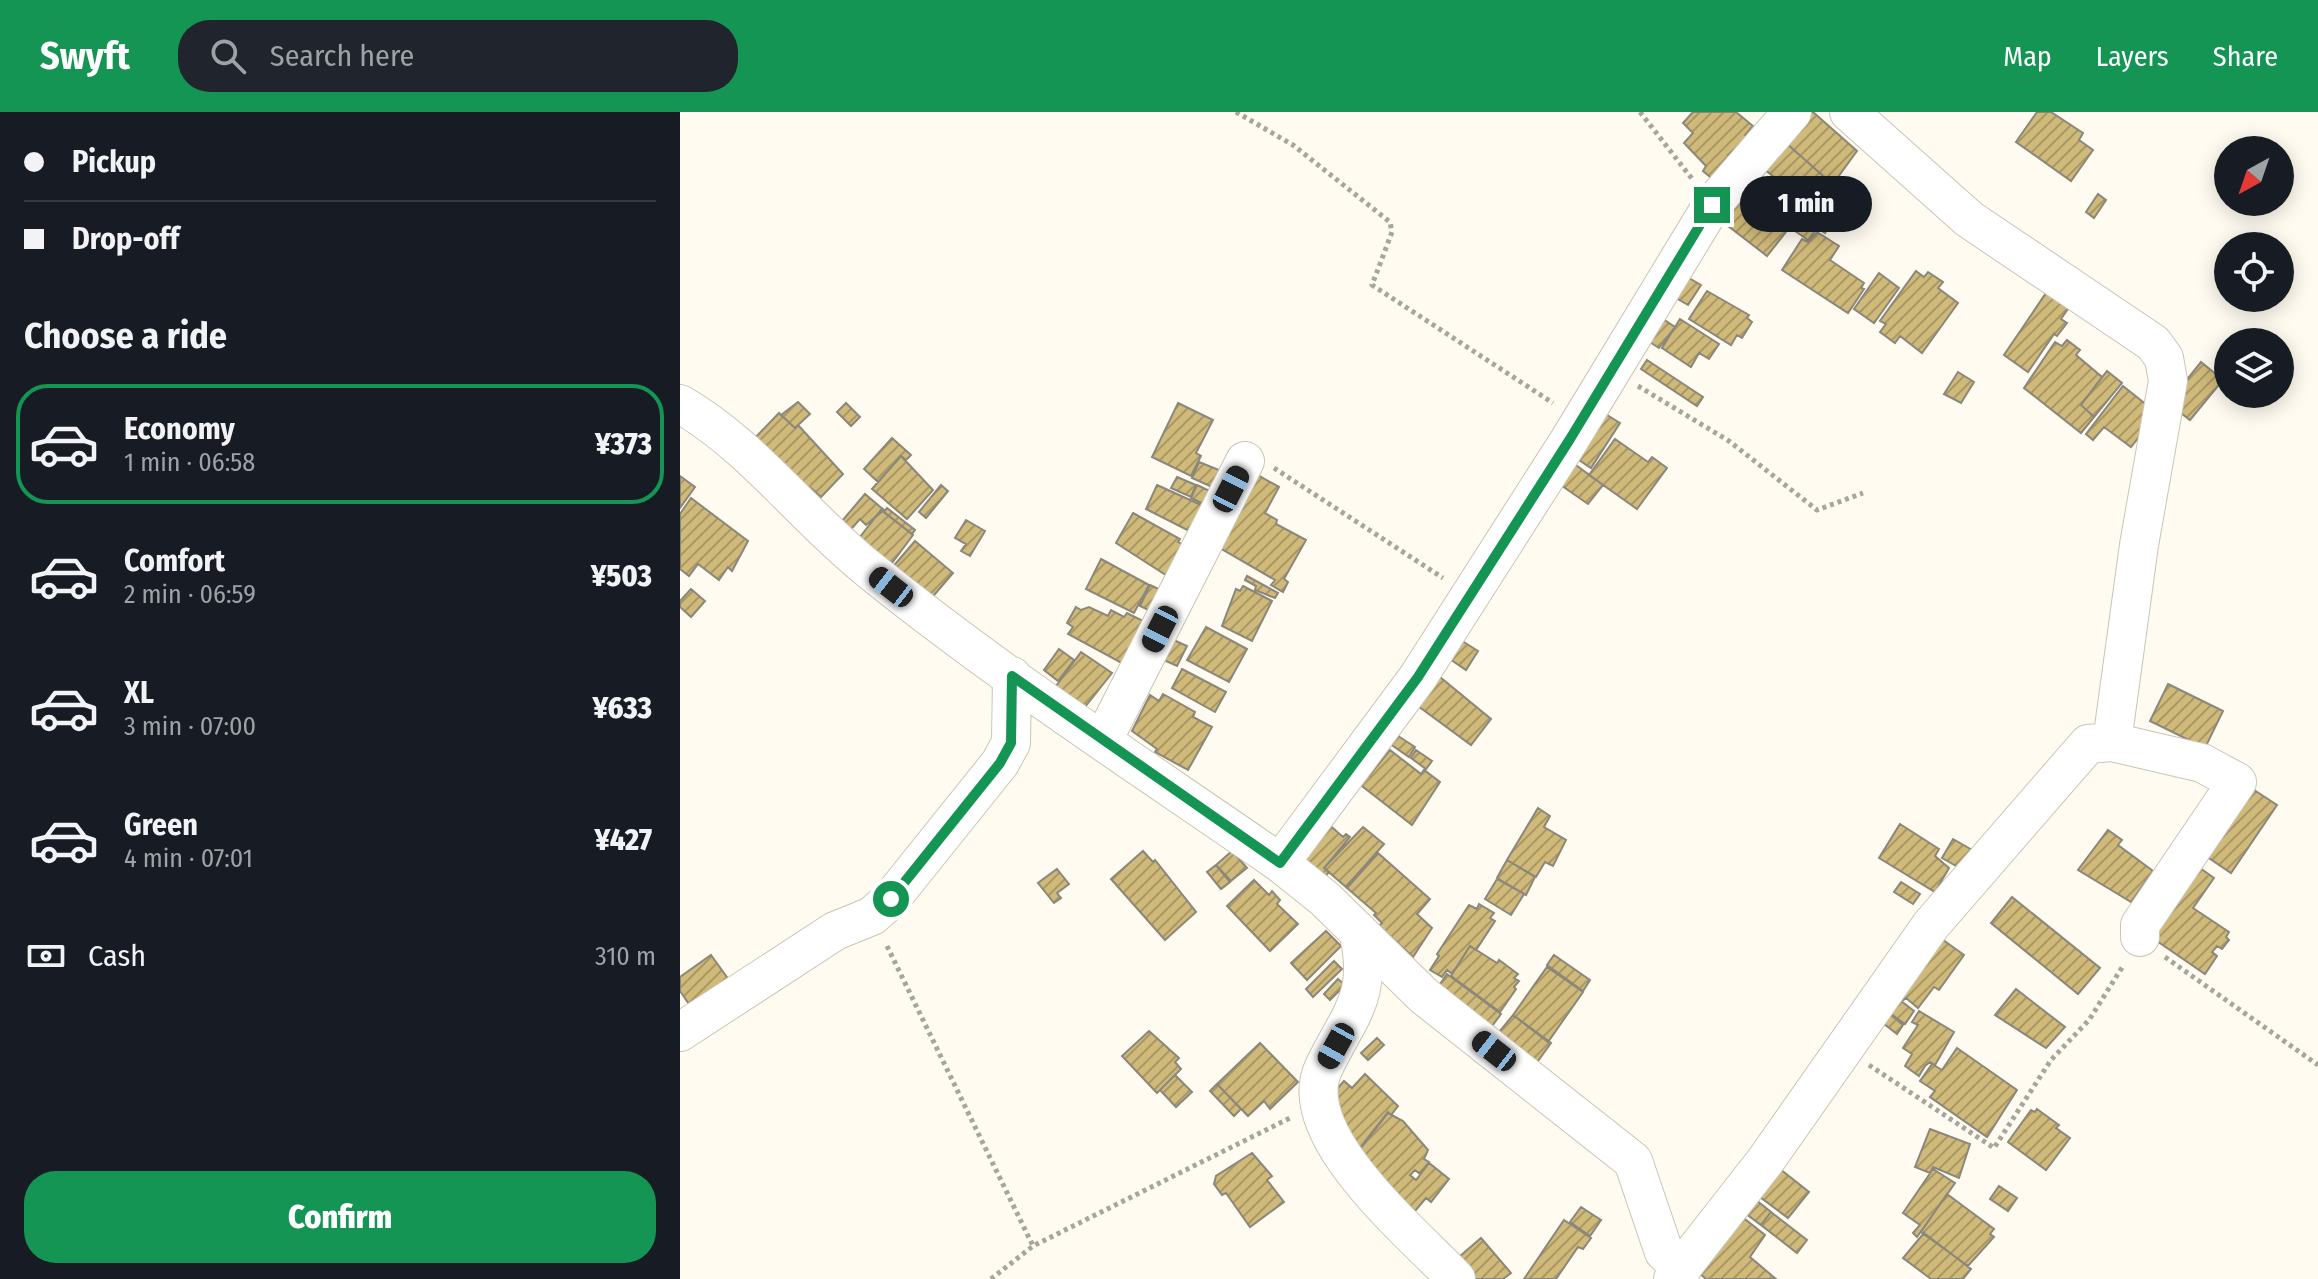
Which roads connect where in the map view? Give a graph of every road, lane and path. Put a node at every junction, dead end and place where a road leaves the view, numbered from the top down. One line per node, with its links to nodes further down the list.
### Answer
1 (1236, 112): 8 (path)
2 (1640, 112): 5 (path)
3 (1792, 112): 5 (street)
4 (1849, 112): 14 (street)
5 (1712, 205): 6 (street)
6 (1612, 370): 8 (street); 10 (path)
7 (680, 404): 12 (street)
8 (1581, 421): 11 (street)
9 (1258, 463): 11 (path); 13 (street)
10 (1863, 493)
11 (1470, 596): 15 (street)
12 (1012, 676): 13 (street); 16 (street)
13 (1103, 740): 15 (street)
14 (2112, 742): 18 (street); 20 (street)
15 (1280, 863): 17 (street)
16 (872, 916): 19 (street); 23 (path)
17 (1358, 931): 22 (street); 24 (street)
18 (2140, 937): 20 (path); 21 (path)
19 (680, 1032)
20 (1845, 1049): 24 (street)
21 (2318, 1065)
22 (1318, 1105): 23 (path); 26 (street)
23 (1033, 1246): 25 (path)
24 (1677, 1274)
25 (991, 1279)
26 (1456, 1279)

